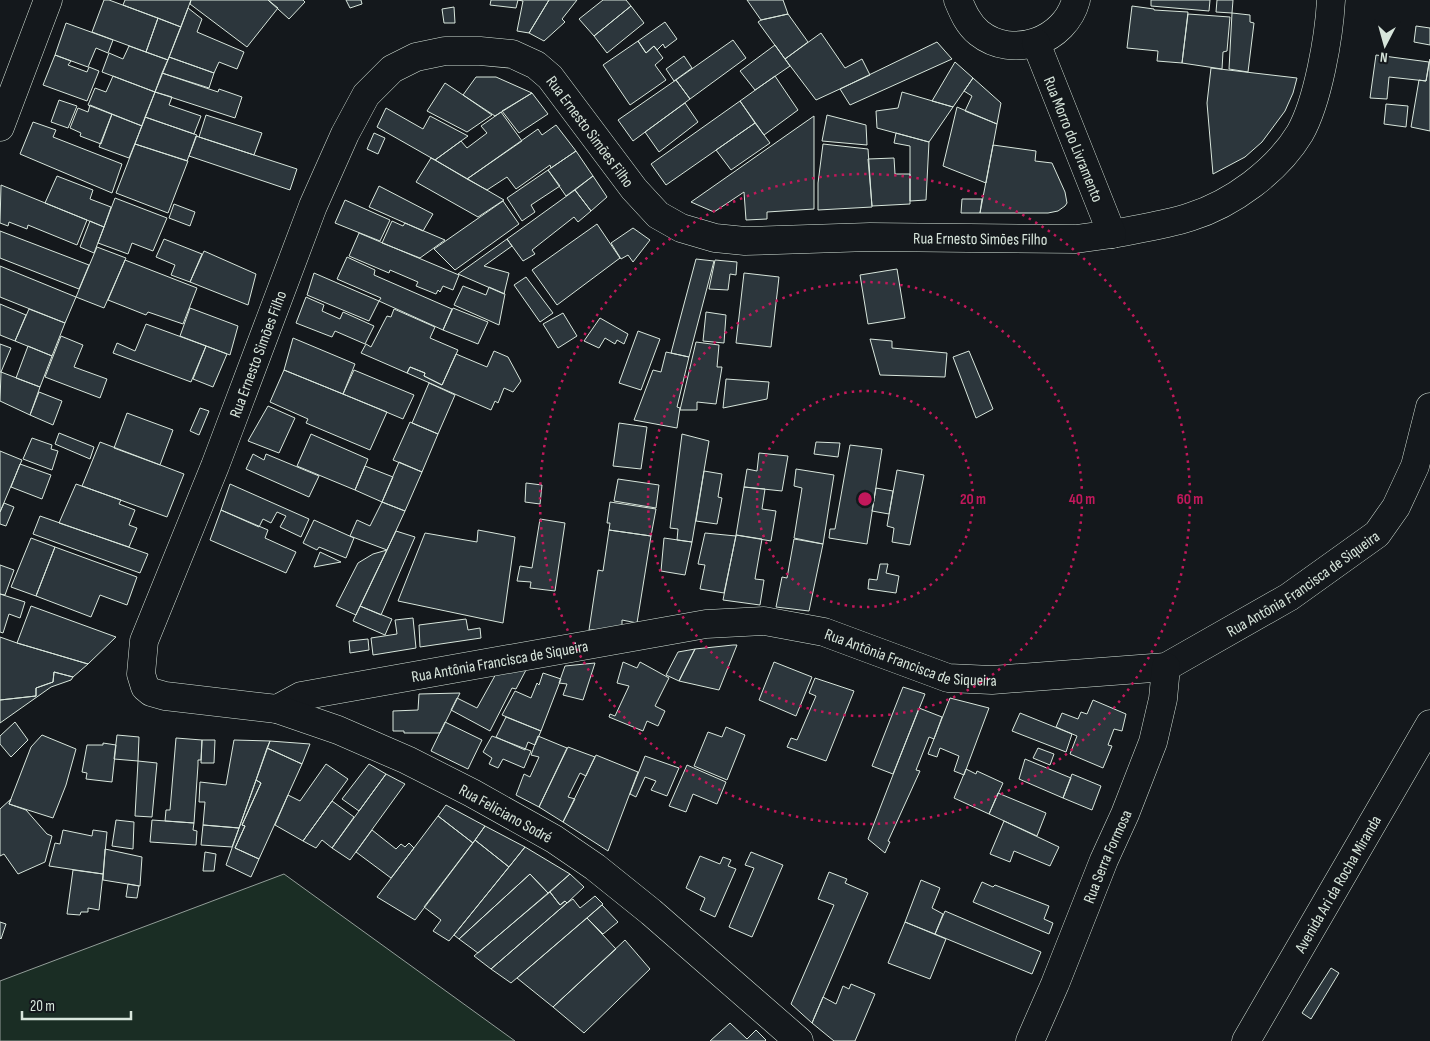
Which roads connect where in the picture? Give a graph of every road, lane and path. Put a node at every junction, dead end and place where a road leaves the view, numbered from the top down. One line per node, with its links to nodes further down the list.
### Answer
1 (48, 0): 6 (street)
2 (958, 0): 5 (street)
3 (1076, 0): 5 (street)
4 (1331, 0): 7 (street, Rua Ernesto Simões Filho)
5 (1036, 43): 7 (street, Rua Morro do Livramento)
6 (0, 127)
7 (1112, 234): 10 (street, Rua Ernesto Simões Filho)
8 (1430, 406): 9 (street, Rua Antônia Francisca de Siqueira)
9 (1166, 667): 11 (street, Rua Antônia Francisca de Siqueira); 14 (street, Rua Serra Formosa)
10 (158, 695): 11 (street, Rua Feliciano Sodré)
11 (277, 709): 13 (street, Rua Feliciano Sodré)
12 (1430, 724): 15 (street, Avenida Ari da Rocha Miranda)
13 (799, 1041)
14 (1030, 1041)
15 (1246, 1041)

